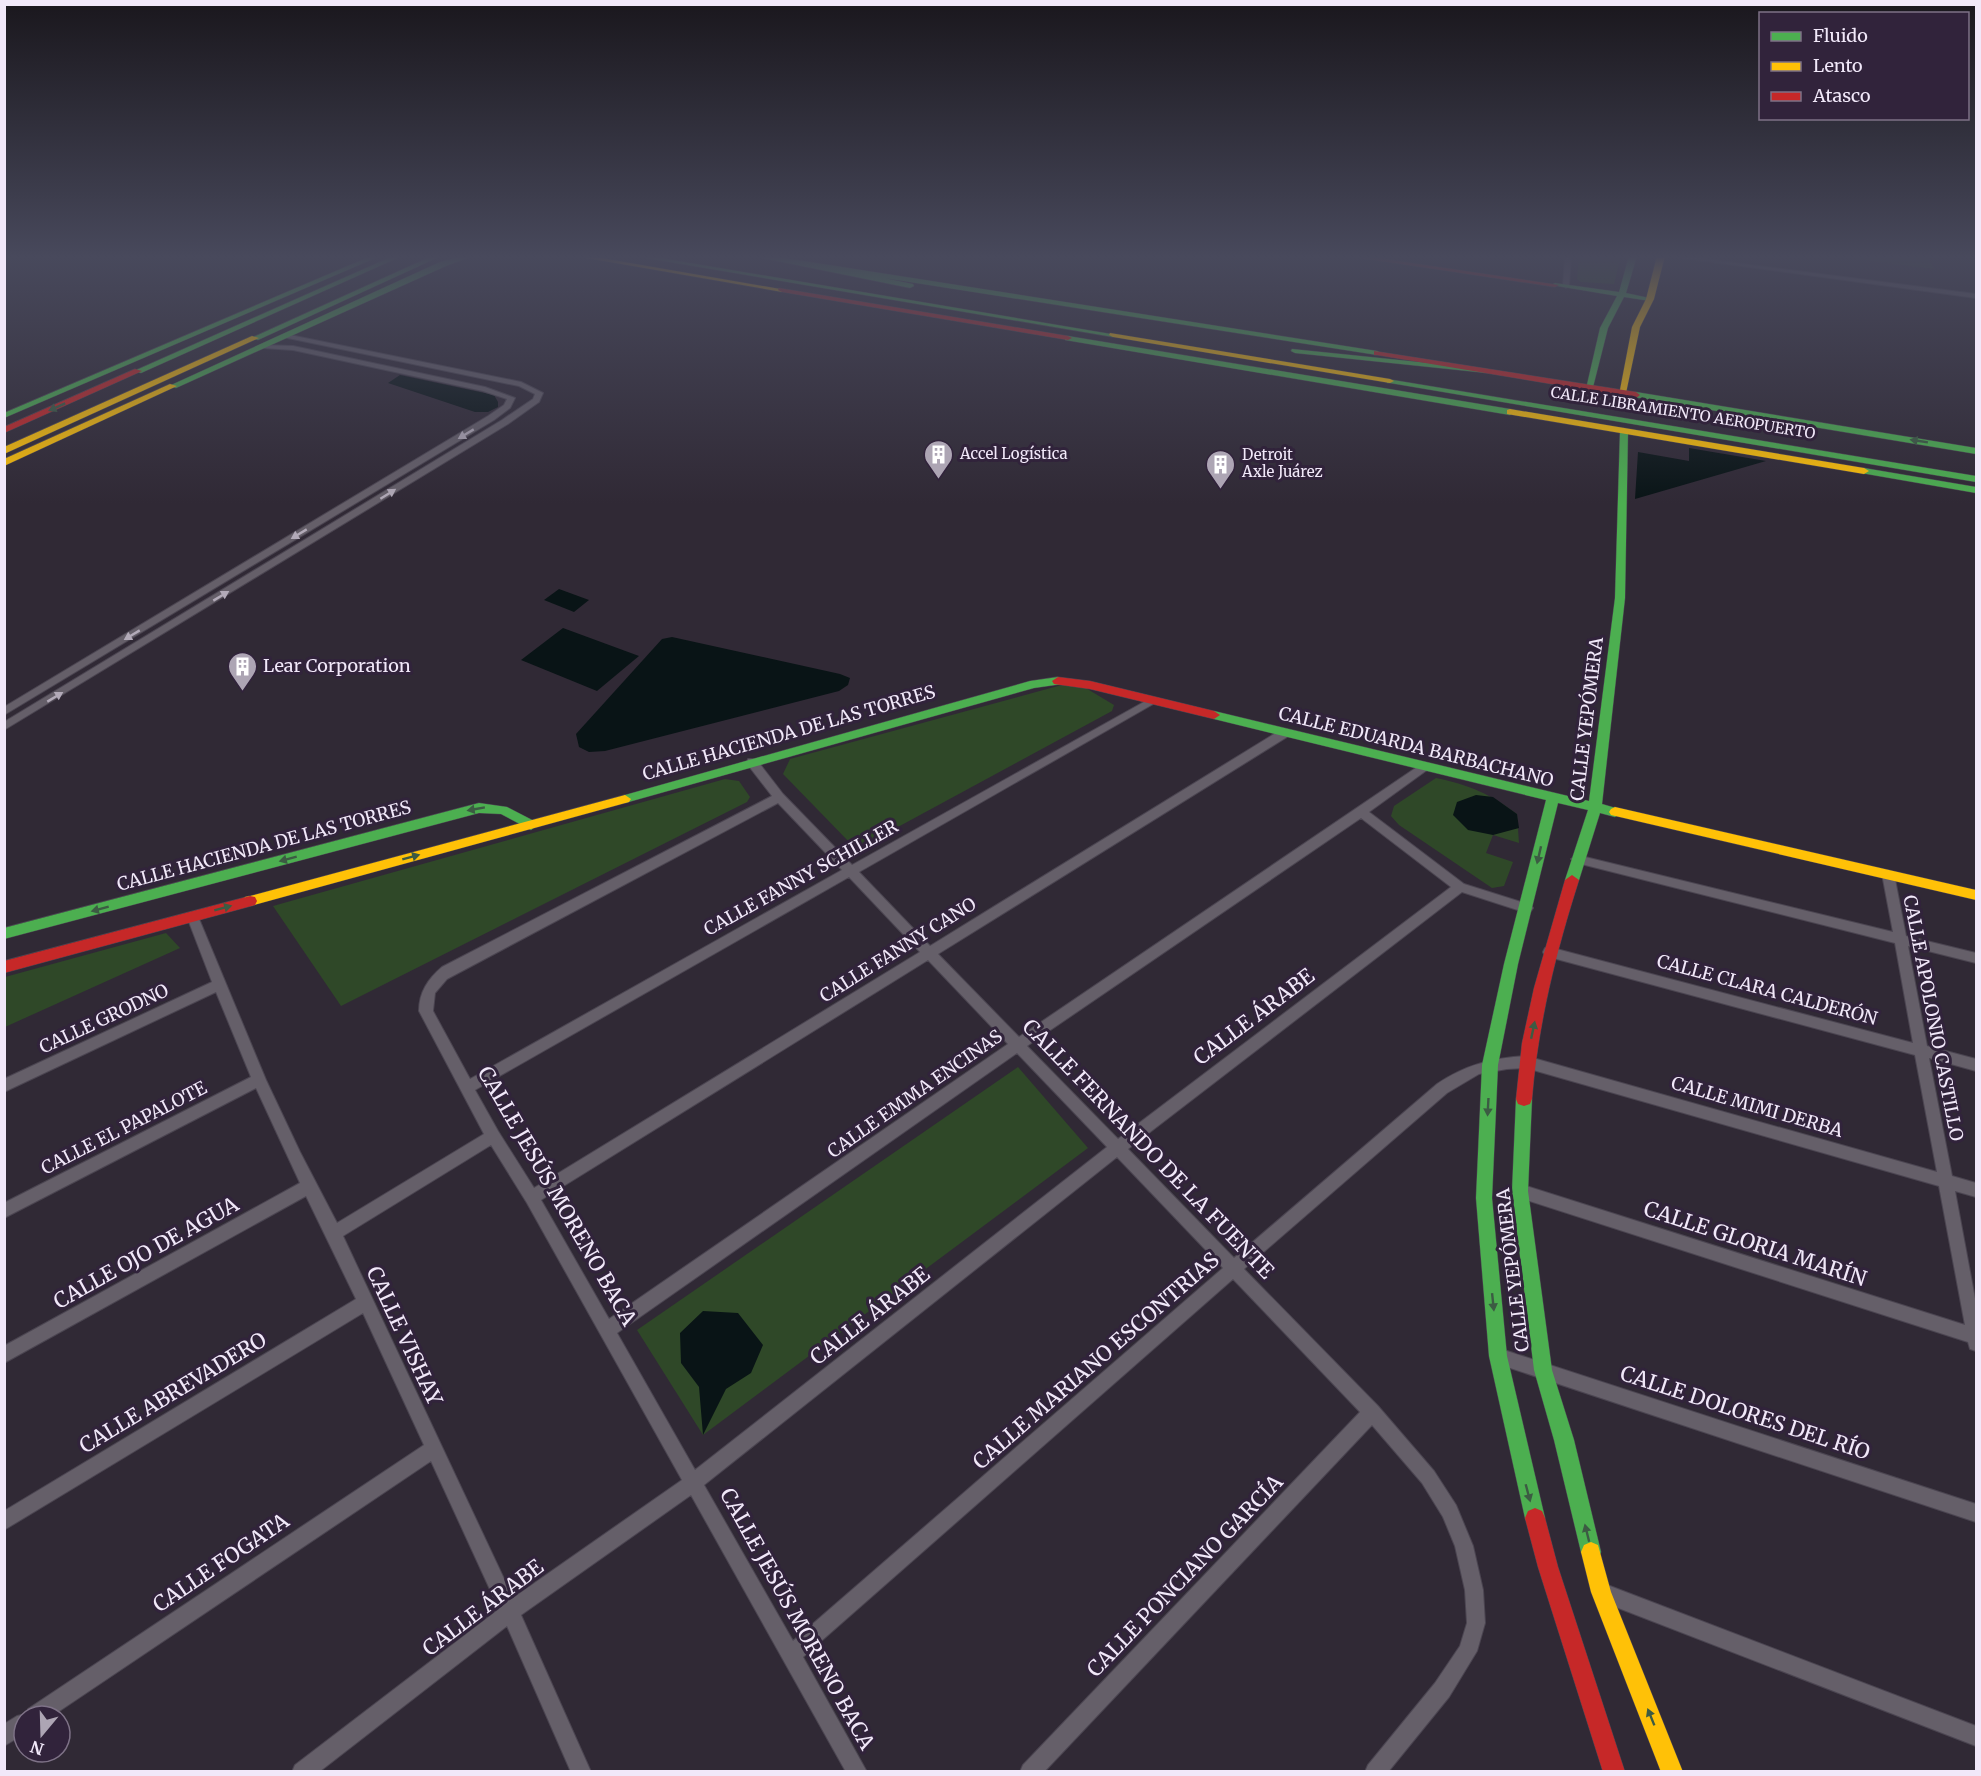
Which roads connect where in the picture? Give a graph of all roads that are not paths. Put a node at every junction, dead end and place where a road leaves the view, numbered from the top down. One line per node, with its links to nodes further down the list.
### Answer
1 (183, 339): 16 (main road)
2 (210, 339): 14 (main road)
3 (266, 339): 26 (main road)
4 (273, 339): 12 (main road)
5 (319, 339): 18 (street)
6 (1074, 339): 23 (main road)
7 (1160, 339): 29 (main road, CALLE LIBRAMIENTO AEROPUERTO)
8 (1211, 339): 13 (main road, CALLE LIBRAMIENTO AEROPUERTO)
9 (1284, 339): 15 (main road)
10 (1601, 339): 17 (main road)
11 (1633, 339): 19 (main road)
12 (263, 346): 20 (street); 24 (main road)
13 (1282, 349): 15 (main road); 28 (main road, CALLE LIBRAMIENTO AEROPUERTO)
14 (161, 361): 16 (main road); 22 (main road, one-way to 22)
15 (1487, 371): 17 (main road)
16 (72, 387): 21 (main road)
17 (1588, 387): 19 (main road)
18 (539, 393): 20 (street); 33 (street, one-way to 18)
19 (1622, 393): 25 (main road, one-way to 19)
20 (511, 398): 32 (street, one-way to 32)
21 (4, 416)
22 (4, 430)
23 (1624, 431): 29 (main road); 39 (main road, CALLE YEPÓMERA)
24 (74, 432): 26 (main road); 27 (main road)
25 (1977, 451)
26 (4, 453)
27 (4, 464)
28 (1977, 464)
29 (1975, 487)
30 (1058, 681): 31 (main road, CALLE EDUARDA BARBACHANO); 35 (main road, CALLE HACIENDA DE LAS TORRES)
31 (1151, 701): 34 (main road, CALLE EDUARDA BARBACHANO); 43 (street, CALLE FANNY SCHILLER)
32 (4, 712)
33 (4, 727)
34 (1283, 734): 36 (main road, CALLE EDUARDA BARBACHANO); 52 (street, CALLE FANNY CANO)
35 (752, 762): 37 (street, CALLE FERNANDO DE LA FUENTE); 41 (main road, CALLE HACIENDA DE LAS TORRES)
36 (1423, 767): 38 (main road, CALLE EDUARDA BARBACHANO); 40 (street, CALLE EMMA ENCINAS)
37 (779, 797): 43 (street, CALLE FERNANDO DE LA FUENTE); 63 (street, CALLE JESÚS MORENO BACA)
38 (1553, 798): 39 (main road, CALLE EDUARDA BARBACHANO); 47 (main road, CALLE YEPÓMERA, one-way to 47)
39 (1595, 808): 42 (main road, CALLE YEPÓMERA); 44 (main road, CALLE EDUARDA BARBACHANO)
40 (1361, 812): 45 (street); 56 (street, CALLE EMMA ENCINAS)
41 (531, 825): 48 (main road, CALLE HACIENDA DE LAS TORRES, one-way to 41); 49 (main road, CALLE HACIENDA DE LAS TORRES, one-way to 49)
42 (1577, 859): 50 (street); 51 (main road, CALLE YEPÓMERA)
43 (850, 871): 52 (street, CALLE FERNANDO DE LA FUENTE); 63 (street, CALLE FANNY SCHILLER)
44 (1888, 874): 46 (main road, CALLE EDUARDA BARBACHANO); 50 (street, CALLE APOLONIO CASTILLO)
45 (1460, 887): 47 (street); 65 (street, CALLE ÁRABE)
46 (1977, 895)
47 (1527, 908): 59 (main road, CALLE YEPÓMERA)
48 (193, 917): 54 (main road, CALLE HACIENDA DE LAS TORRES); 55 (street, CALLE VISHAY)
49 (4, 934)
50 (1900, 939): 53 (street); 57 (street, CALLE APOLONIO CASTILLO)
51 (1549, 952): 57 (street, CALLE CLARA CALDERÓN); 58 (main road, CALLE YEPÓMERA, one-way to 51)
52 (928, 953): 56 (street, CALLE FERNANDO DE LA FUENTE); 70 (street, CALLE FANNY CANO)
53 (1977, 958)
54 (4, 967)
55 (219, 984): 61 (street, CALLE VISHAY); 62 (street, CALLE GRODNO)
56 (1019, 1044): 65 (street, CALLE FERNANDO DE LA FUENTE); 75 (street, CALLE EMMA ENCINAS)
57 (1919, 1049): 60 (street, CALLE CLARA CALDERÓN); 66 (street, CALLE APOLONIO CASTILLO)
58 (1526, 1062): 59 (street, CALLE MARIANO ESCONTRIAS); 66 (street, CALLE MIMI DERBA); 69 (main road, CALLE YEPÓMERA)
59 (1490, 1065): 73 (street, CALLE MARIANO ESCONTRIAS); 78 (main road, CALLE YEPÓMERA, one-way to 78)
60 (1977, 1065)
61 (260, 1079): 67 (street, CALLE VISHAY); 71 (street, CALLE EL PAPALOTE)
62 (4, 1086)
63 (468, 1087): 64 (street, CALLE JESÚS MORENO BACA)
64 (493, 1136): 70 (street, CALLE JESÚS MORENO BACA); 72 (street)
65 (1119, 1147): 73 (street, CALLE FERNANDO DE LA FUENTE); 82 (street, CALLE ÁRABE)
66 (1946, 1180): 68 (street, CALLE MIMI DERBA); 76 (street, CALLE APOLONIO CASTILLO)
67 (308, 1187): 72 (street, CALLE VISHAY); 77 (street, CALLE OJO DE AGUA)
68 (1977, 1190)
69 (1520, 1191): 76 (street, CALLE GLORIA MARÍN); 79 (main road, CALLE YEPÓMERA)
70 (532, 1198): 75 (street, CALLE JESÚS MORENO BACA)
71 (4, 1211)
72 (334, 1233): 74 (street, CALLE VISHAY)
73 (1234, 1269): 80 (street, CALLE FERNANDO DE LA FUENTE); 87 (street, CALLE MARIANO ESCONTRIAS)
74 (364, 1303): 81 (street, CALLE VISHAY); 84 (street, CALLE ABREVADERO)
75 (608, 1330): 82 (street, CALLE JESÚS MORENO BACA)
76 (1976, 1339)
77 (4, 1355)
78 (1498, 1356): 79 (street, CALLE DOLORES DEL RÍO); 95 (main road, CALLE YEPÓMERA, one-way to 95)
79 (1543, 1370): 83 (street, CALLE DOLORES DEL RÍO); 85 (main road, CALLE YEPÓMERA, one-way to 79)
80 (1372, 1412): 93 (street, CALLE PONCIANO GARCÍA); 94 (street, CALLE FERNANDO DE LA FUENTE)
81 (433, 1449): 86 (street, CALLE VISHAY); 88 (street, CALLE FOGATA)
82 (694, 1482): 86 (street, CALLE ÁRABE); 87 (street, CALLE JESÚS MORENO BACA)
83 (1977, 1513)
84 (4, 1521)
85 (1601, 1592): 89 (street); 96 (main road, CALLE YEPÓMERA, one-way to 85)
86 (510, 1612): 90 (street, CALLE ÁRABE); 91 (street, CALLE VISHAY)
87 (792, 1654): 92 (street, CALLE JESÚS MORENO BACA)
88 (53, 1704)
89 (1977, 1736)
90 (312, 1768)
91 (581, 1772)
92 (857, 1772)
93 (1030, 1772)
94 (1375, 1772)
95 (1614, 1772)
96 (1672, 1772)

